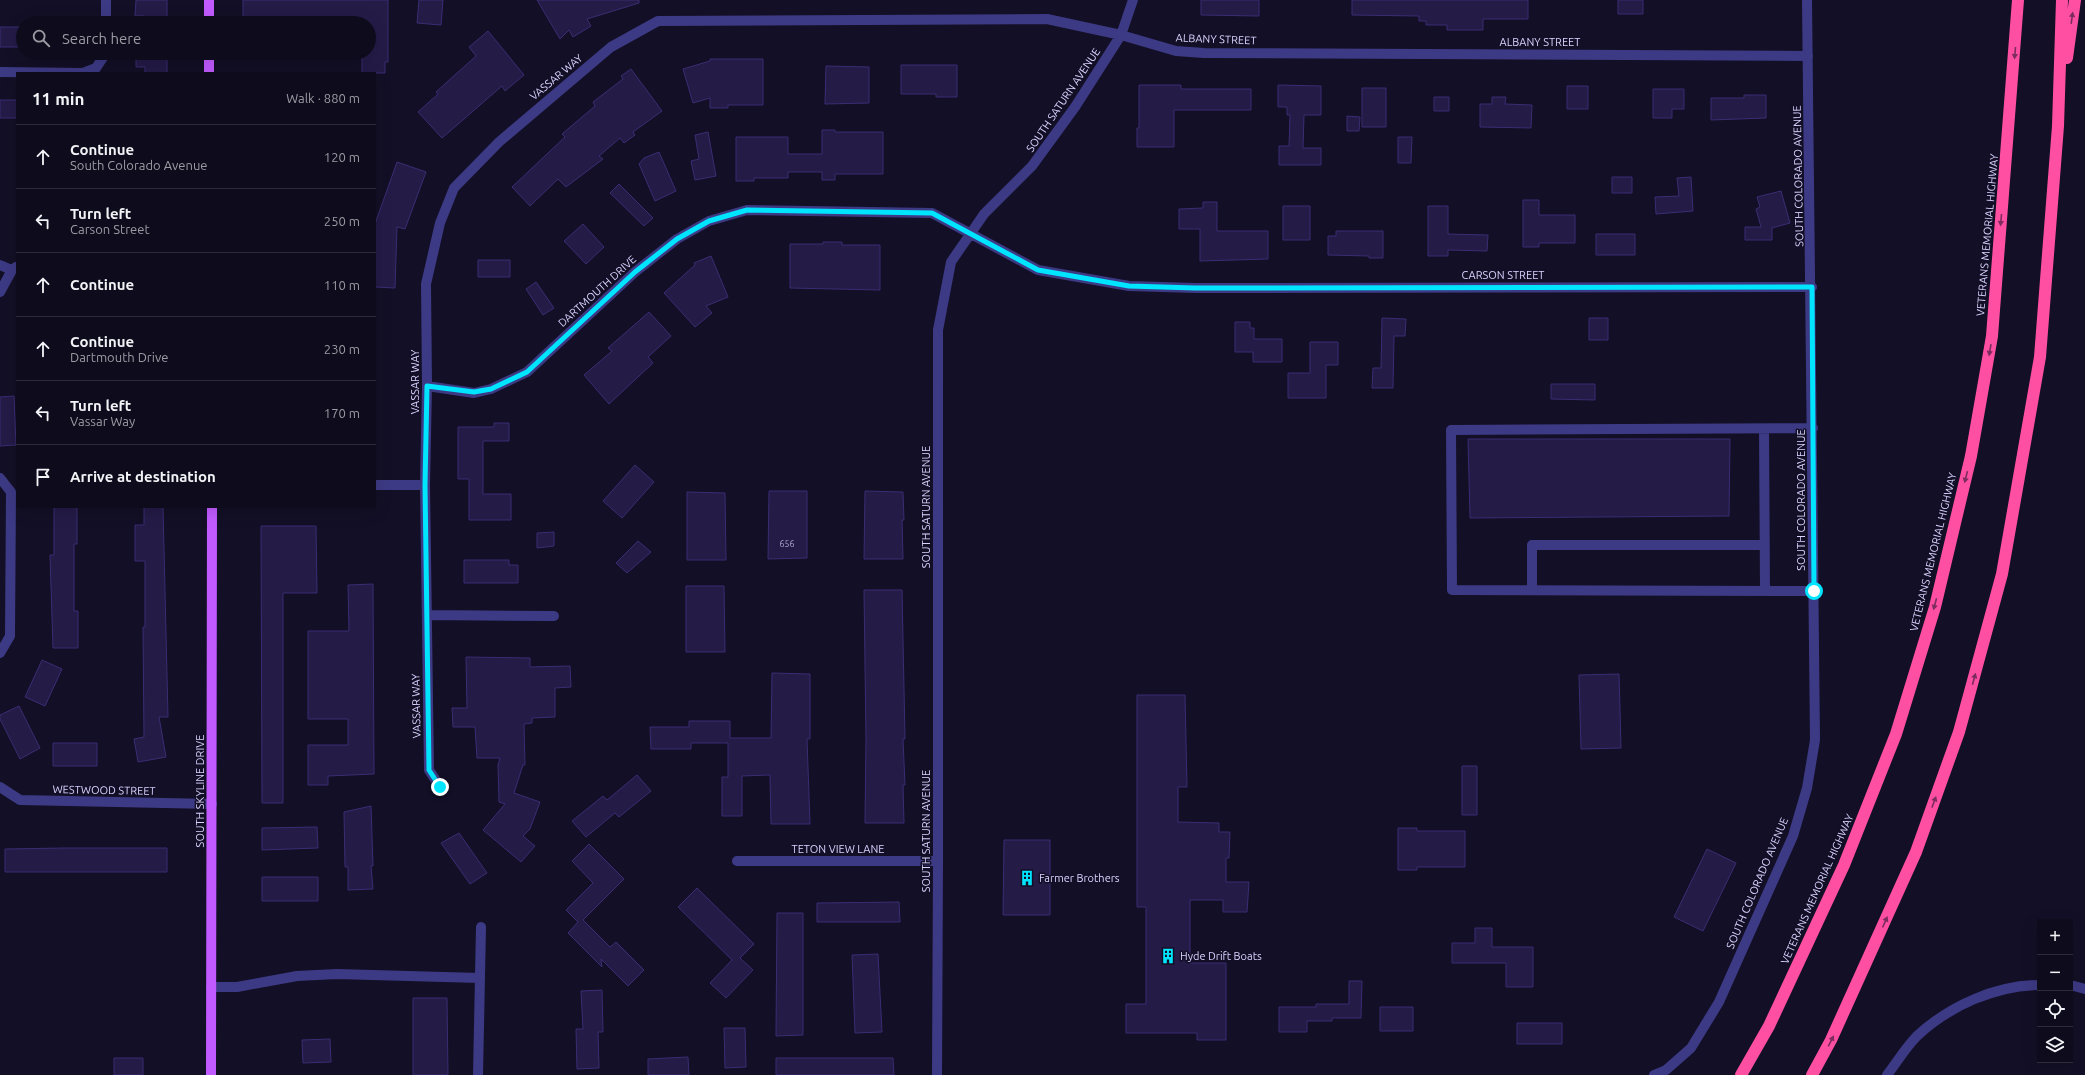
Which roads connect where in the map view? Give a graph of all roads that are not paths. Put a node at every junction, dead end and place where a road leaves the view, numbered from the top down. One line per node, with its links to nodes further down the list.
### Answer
1 (106, 0): 8 (street)
2 (208, 0): 9 (main road)
3 (1133, 0): 10 (street, SOUTH SATURN AVENUE)
4 (1807, 0): 12 (street, SOUTH COLORADO AVENUE)
5 (2017, 0): 55 (highway, VETERANS MEMORIAL HIGHWAY, one-way to 55)
6 (2062, 0): 19 (highway)
7 (2075, 0): 19 (highway, one-way to 7)
8 (106, 16)
9 (209, 16)
10 (1121, 35): 11 (street, ALBANY STREET); 12 (street, ALBANY STREET); 21 (street, SOUTH SATURN AVENUE)
11 (611, 47): 26 (street, VASSAR WAY)
12 (1808, 56): 24 (street, SOUTH COLORADO AVENUE)
13 (101, 60): 17 (street)
14 (209, 60): 18 (main road)
15 (0, 72): 16 (street)
16 (16, 72)
17 (86, 72)
18 (209, 72)
19 (2058, 126): 56 (highway, one-way to 19)
20 (932, 213): 21 (street, CARSON STREET); 26 (street, DARTMOUTH DRIVE)
21 (971, 232): 24 (street, CARSON STREET); 44 (street, SOUTH SATURN AVENUE)
22 (0, 265): 23 (street)
23 (14, 268): 25 (street)
24 (1812, 287): 27 (street, SOUTH COLORADO AVENUE)
25 (0, 292)
26 (427, 386): 31 (street, VASSAR WAY)
27 (1813, 428): 28 (street); 36 (street, SOUTH COLORADO AVENUE)
28 (1764, 429): 33 (street); 34 (street)
29 (0, 478): 39 (street)
30 (376, 485): 31 (street)
31 (425, 485): 37 (street, VASSAR WAY)
32 (212, 508): 42 (main road, SOUTH SKYLINE DRIVE)
33 (1764, 545): 34 (street); 35 (street)
34 (1532, 590): 35 (street)
35 (1765, 591): 36 (street)
36 (1814, 591): 54 (street, SOUTH COLORADO AVENUE)
37 (427, 615): 38 (street); 41 (street, VASSAR WAY)
38 (554, 616)
39 (0, 653)
40 (0, 787): 42 (street, WESTWOOD STREET)
41 (440, 787)
42 (212, 804): 49 (main road, SOUTH SKYLINE DRIVE)
43 (738, 861): 44 (street, TETON VIEW LANE)
44 (938, 861): 53 (street, SOUTH SATURN AVENUE)
45 (481, 927): 46 (street)
46 (480, 978): 49 (street); 52 (street)
47 (2037, 985): 57 (street)
48 (2073, 986): 50 (street)
49 (211, 987): 51 (main road, SOUTH SKYLINE DRIVE)
50 (2085, 989)
51 (211, 1075)
52 (478, 1075)
53 (937, 1075)
54 (1654, 1075)
55 (1741, 1075)
56 (1812, 1075)
57 (1887, 1075)

